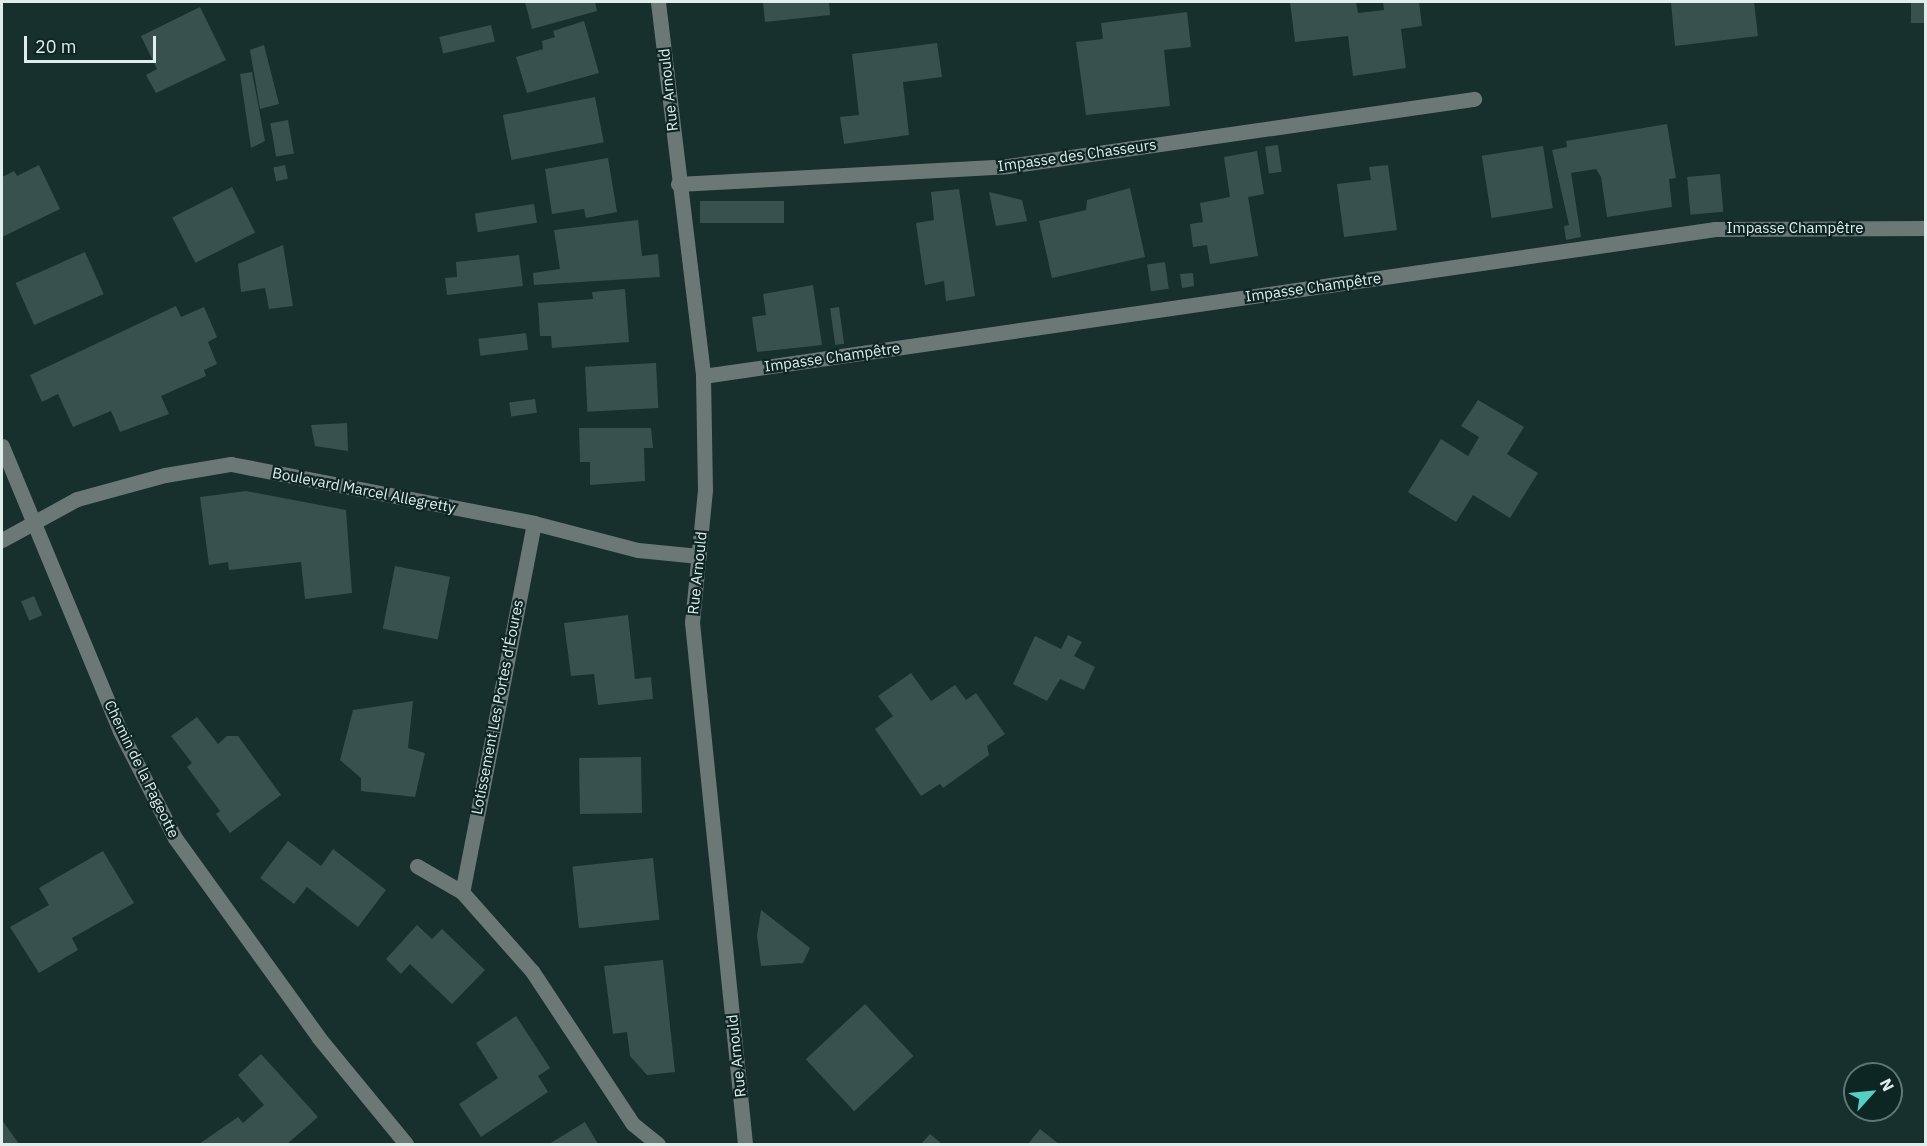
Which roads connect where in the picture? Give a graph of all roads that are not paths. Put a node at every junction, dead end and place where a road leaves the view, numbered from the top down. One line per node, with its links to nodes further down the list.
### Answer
1 (658, 2): 3 (street, Rue Arnould)
2 (1474, 99): 3 (street, Impasse des Chasseurs)
3 (678, 184): 5 (street, Rue Arnould)
4 (1926, 228): 5 (street, Impasse Champêtre)
5 (703, 376): 10 (street, Rue Arnould)
6 (2, 446): 7 (street, Chemin de la Pageotte)
7 (34, 522): 8 (street, Boulevard Marcel Allegretty); 9 (street, Boulevard Marcel Allegretty); 13 (street, Chemin de la Pageotte)
8 (534, 523): 10 (street, Boulevard Marcel Allegretty); 12 (street, Lotissement Les Portes d'Éoures)
9 (2, 540)
10 (699, 556): 15 (street, Rue Arnould)
11 (417, 866): 12 (street)
12 (462, 892): 14 (street)
13 (406, 1144)
14 (658, 1144)
15 (745, 1144)

